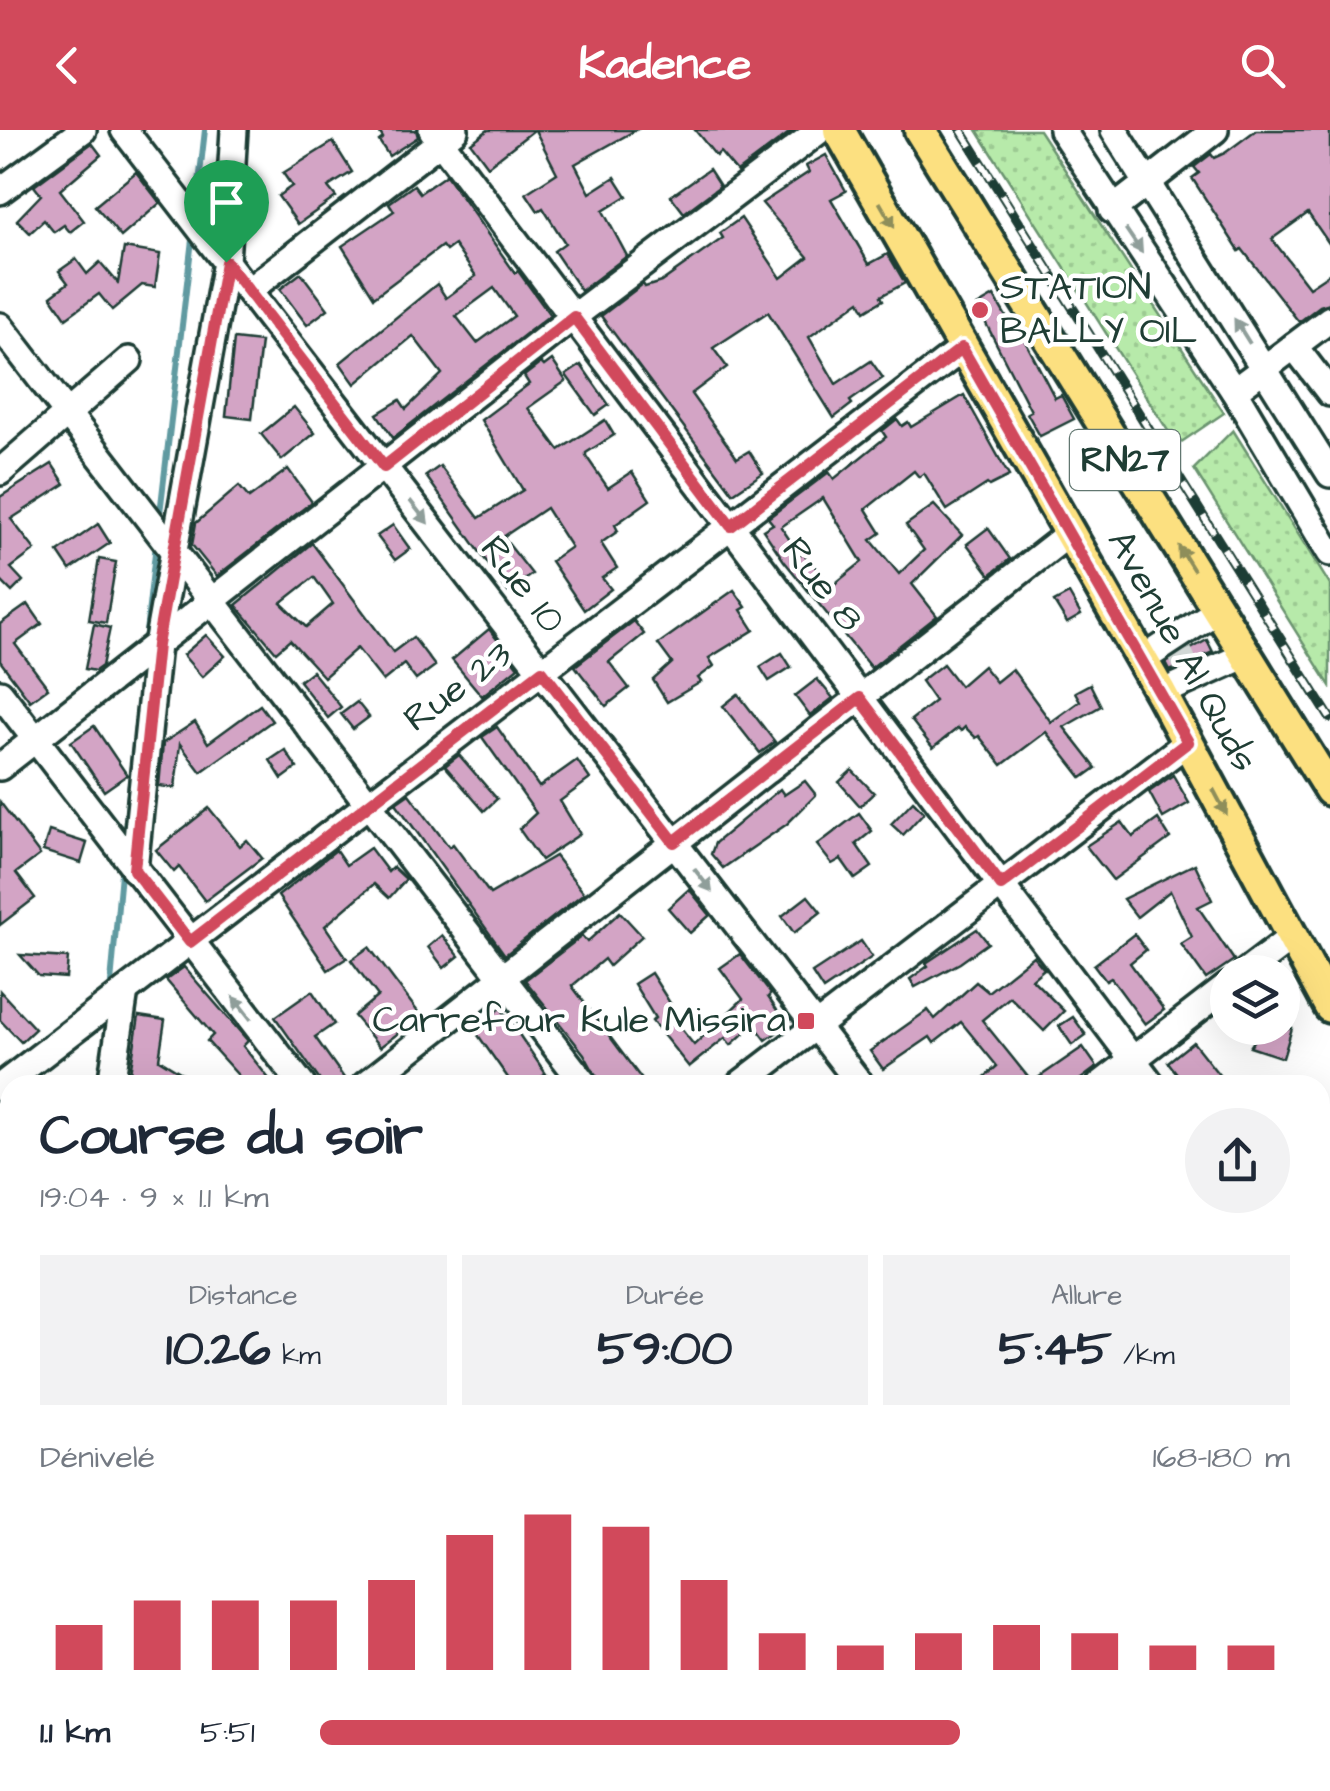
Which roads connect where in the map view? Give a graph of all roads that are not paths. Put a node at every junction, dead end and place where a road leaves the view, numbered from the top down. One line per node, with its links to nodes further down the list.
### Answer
1 (83, 130): 12 (street)
2 (124, 130): 14 (street, Rue 10)
3 (234, 130): 14 (street)
4 (820, 130): 16 (street)
5 (839, 130): 20 (main road, Avenue Al Quds / RN27, one-way to 20)
6 (920, 130): 34 (main road, Avenue Al Quds / RN27, one-way to 6)
7 (1062, 130): 13 (street)
8 (1114, 130): 11 (street)
9 (1215, 130): 11 (street)
10 (442, 134): 15 (street); 16 (street, Rue 8)
11 (1147, 182): 13 (street); 22 (street, one-way to 11)
12 (0, 191)
13 (1112, 210): 23 (street, one-way to 23)
14 (226, 262): 15 (street, Rue 10); 31 (street)
15 (248, 291): 26 (street, Rue 10)
16 (574, 317): 26 (street); 29 (street, Rue 8)
17 (1330, 319): 19 (street)
18 (0, 326): 25 (street)
19 (1294, 346): 22 (street); 24 (street)
20 (962, 348): 29 (street, Rue 23); 30 (main road, Avenue Al Quds / RN27)
21 (130, 360): 25 (street)
22 (1265, 368): 23 (street); 28 (street)
23 (1234, 391): 32 (street)
24 (1330, 393)
25 (68, 414): 27 (street); 31 (street)
26 (384, 467): 33 (street); 39 (street, Rue 10, one-way to 39)
27 (0, 472)
28 (1330, 474)
29 (731, 526): 39 (street, Rue 23); 42 (street, Rue 8)
30 (1070, 532): 37 (main road, Avenue Al Quds / RN27); 42 (street)
31 (172, 550): 33 (street); 35 (street)
32 (1330, 552)
33 (212, 601): 35 (street); 47 (street)
34 (1218, 610): 36 (main road, Avenue Al Quds / RN27); 38 (street)
35 (157, 645): 43 (street); 49 (street)
36 (1246, 655): 38 (street); 46 (main road, Avenue Al Quds / RN27)
37 (1142, 660): 38 (street); 41 (main road, Avenue Al Quds / RN27)
38 (1184, 661): 41 (street)
39 (542, 671): 47 (street, Rue 23); 48 (street, Rue 10)
40 (0, 693): 43 (street)
41 (1161, 693): 44 (main road, Avenue Al Quds / RN27)
42 (860, 698): 48 (street); 50 (street, Rue 8)
43 (36, 740): 45 (street); 49 (street)
44 (1188, 742): 50 (street); 51 (main road, Avenue Al Quds / RN27, one-way to 51)
45 (0, 767)
46 (1330, 790)
47 (368, 804): 52 (street, Rue 23); 54 (street)
48 (674, 842): 54 (street); 58 (street, Rue 10, one-way to 58)
49 (134, 870): 52 (street)
50 (1001, 885): 58 (street); 59 (street, Rue 8)
51 (1292, 937): 53 (street); 57 (main road, Avenue Al Quds / RN27)
52 (190, 942): 55 (street, Rue 23); 62 (street, one-way to 52)
53 (1268, 955)
54 (502, 977): 63 (street); 64 (street)
55 (125, 991): 60 (street, Rue 23); 61 (street)
56 (1210, 1000): 59 (street)
57 (1330, 1006)
58 (816, 1026): 65 (street); 66 (street, Rue 10)
59 (1132, 1060): 67 (street); 68 (street, Rue 8)
60 (13, 1075)
61 (113, 1075)
62 (294, 1075)
63 (378, 1075)
64 (577, 1075)
65 (752, 1075)
66 (853, 1075)
67 (1113, 1075)
68 (1144, 1075)

